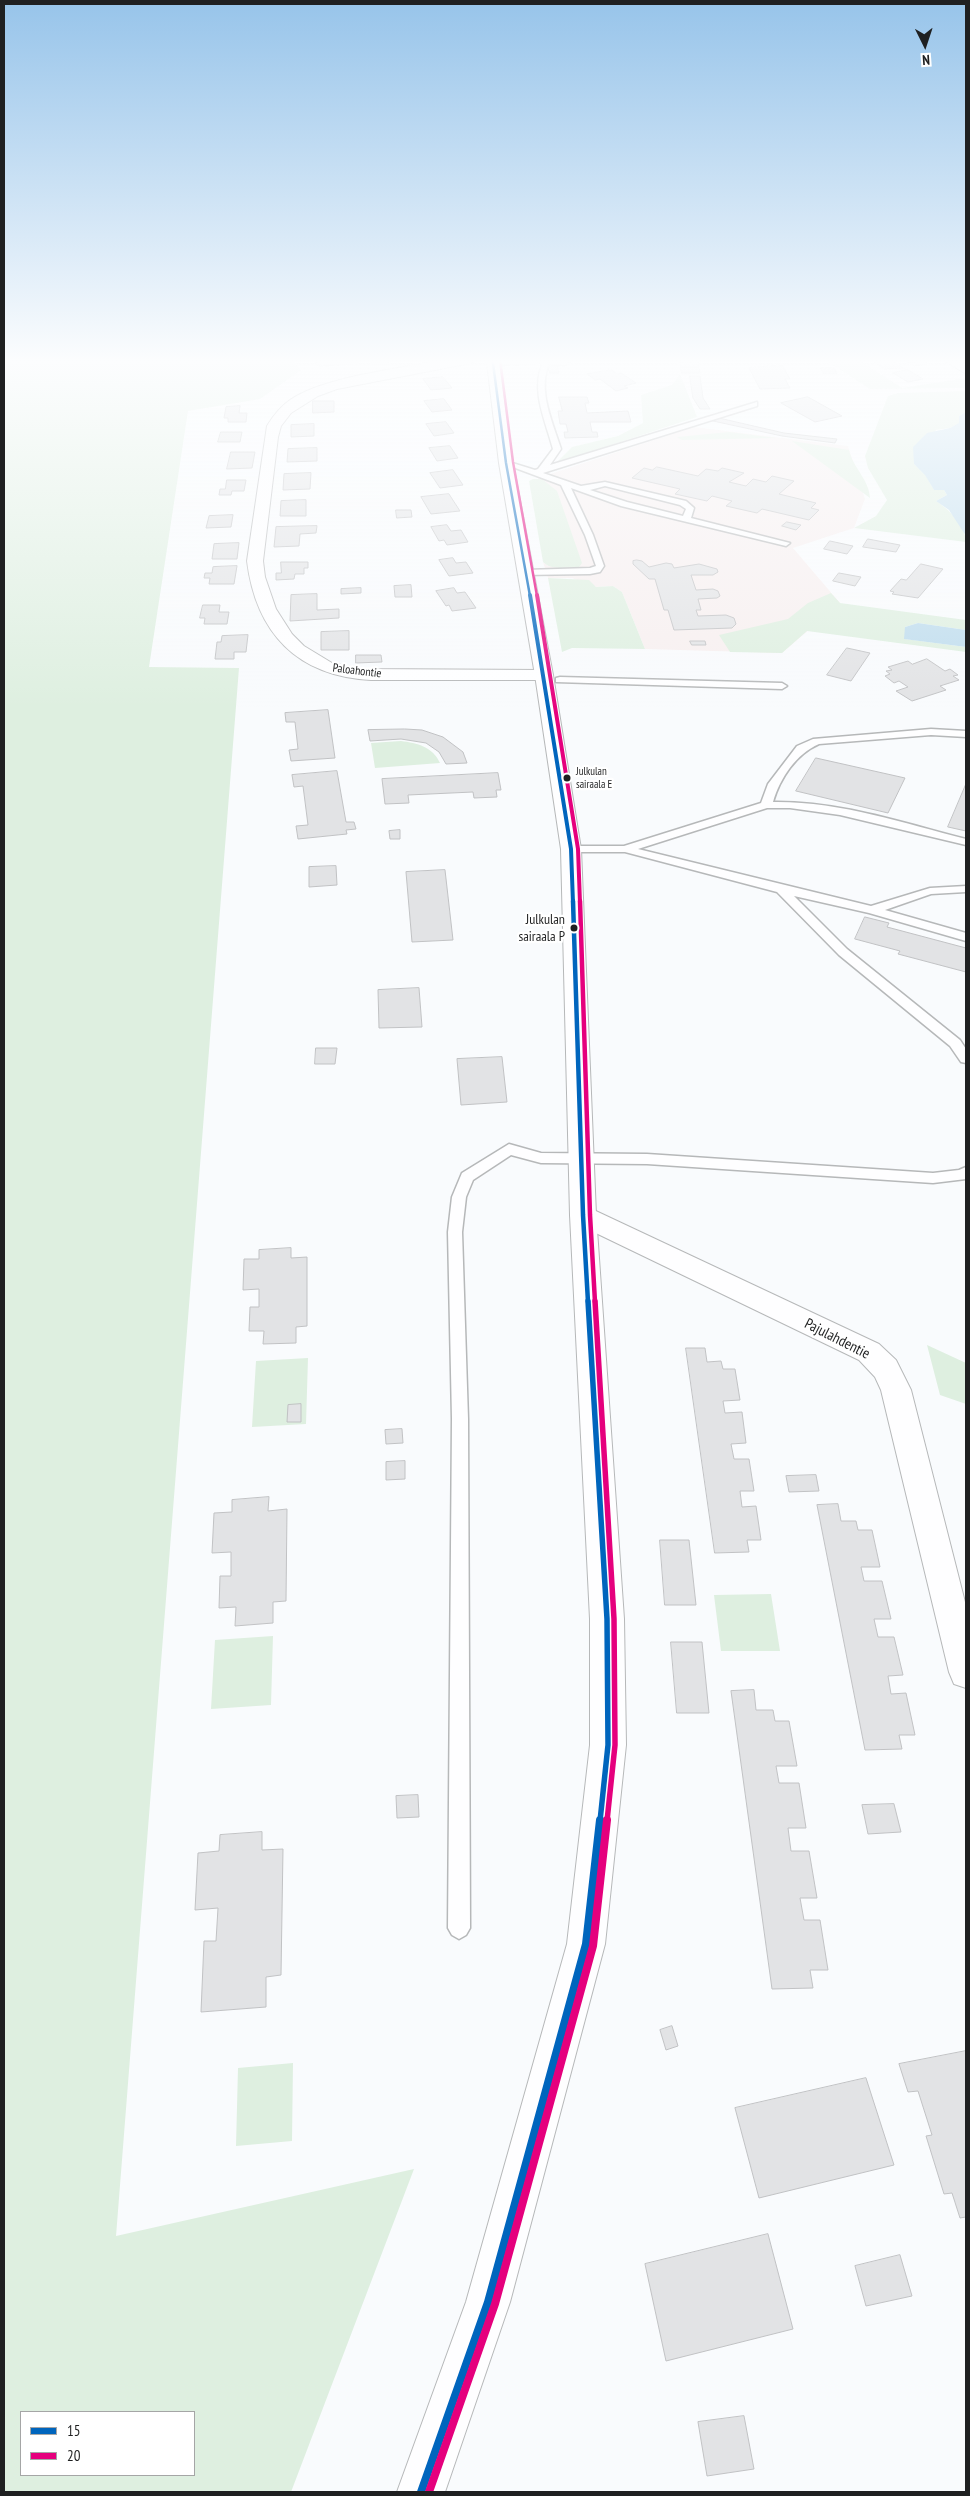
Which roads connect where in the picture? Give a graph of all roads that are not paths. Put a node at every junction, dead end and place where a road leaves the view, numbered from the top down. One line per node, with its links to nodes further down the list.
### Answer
1 (266, 475): 9 (main road, Paloahontie)
2 (508, 475): 8 (main road)
3 (545, 475): 4 (lane)
4 (564, 484): 5 (lane); 8 (lane)
5 (581, 489): 6 (lane); 6 (lane)
6 (686, 519): 7 (lane)
7 (786, 543)
8 (525, 573): 9 (main road)
9 (552, 677): 10 (lane); 14 (main road)
10 (782, 686)
11 (966, 734): 12 (lane)
12 (766, 805): 13 (lane); 15 (lane)
13 (966, 842)
14 (571, 848): 15 (lane); 21 (main road)
15 (625, 849): 16 (lane)
16 (781, 889): 18 (lane); 20 (lane)
17 (966, 889): 18 (lane)
18 (872, 910): 19 (lane)
19 (966, 937)
20 (966, 1059)
21 (582, 1160): 22 (lane); 23 (main road); 25 (lane)
22 (965, 1174)
23 (584, 1215): 24 (main road, Pajulahdentie); 26 (main road)
24 (966, 1672)
25 (459, 1928)
26 (421, 2492)

